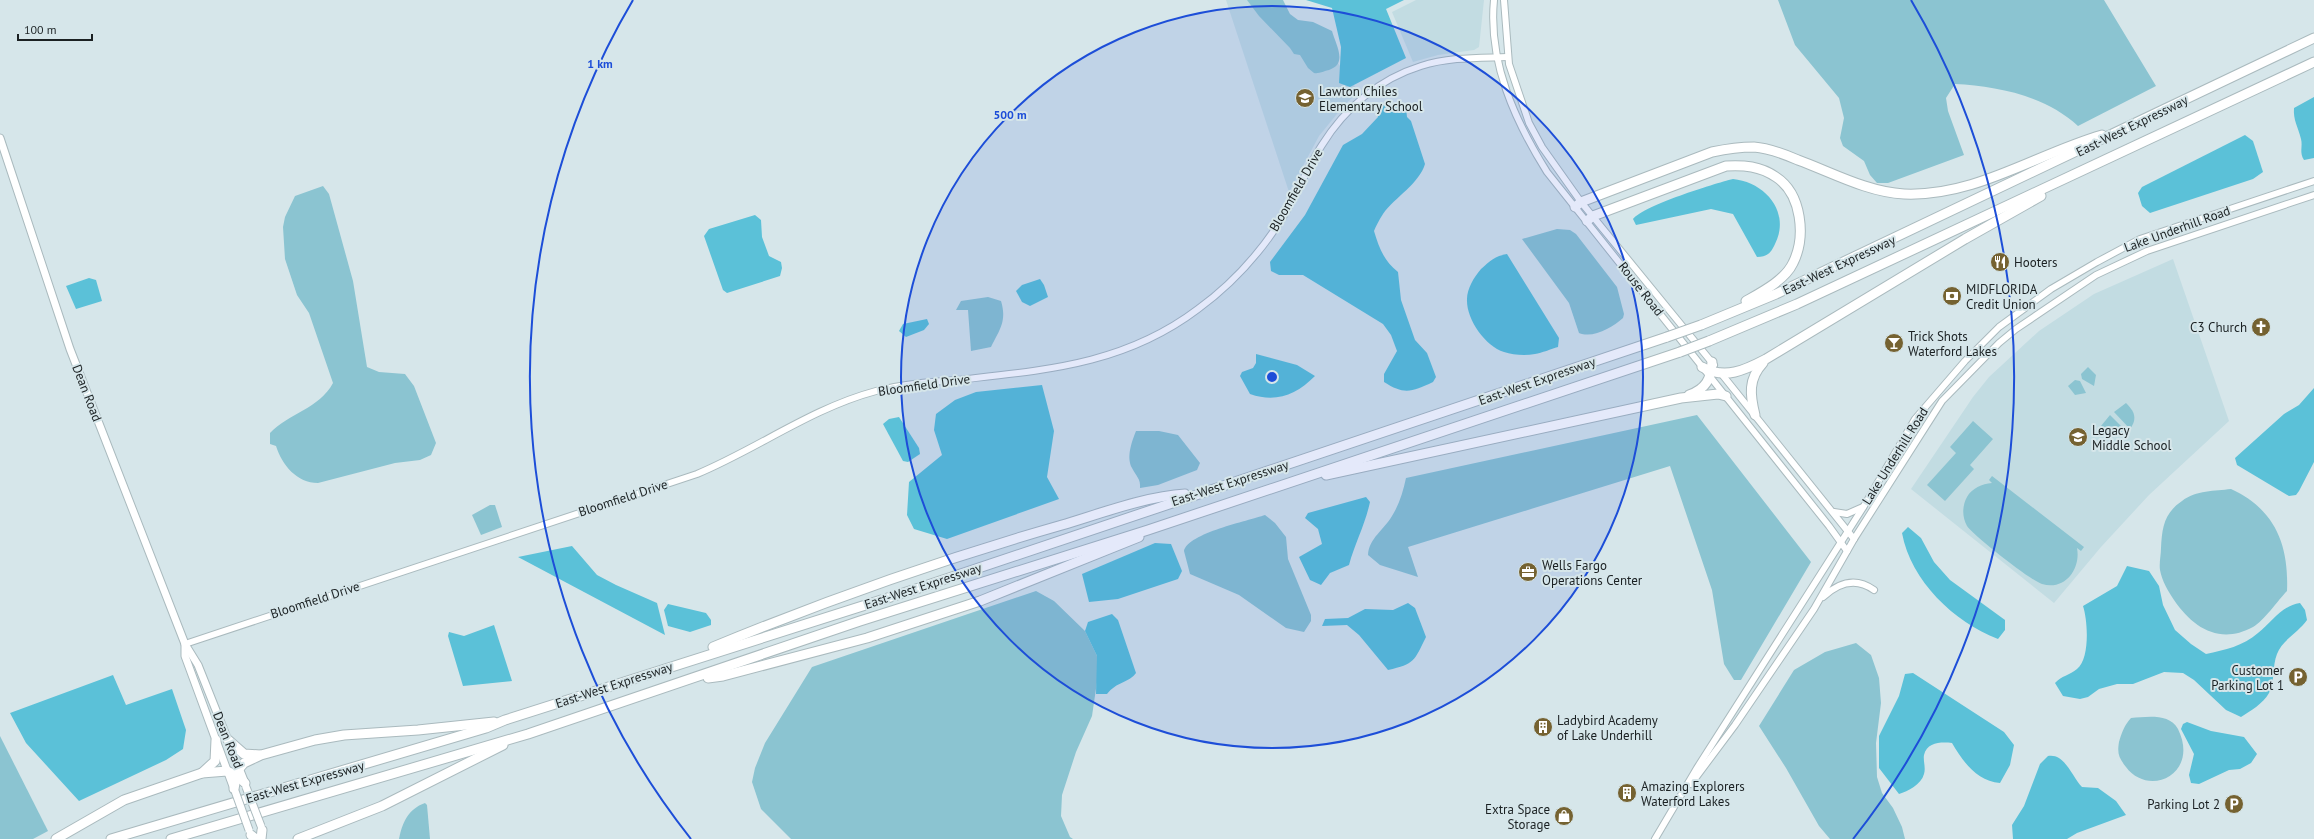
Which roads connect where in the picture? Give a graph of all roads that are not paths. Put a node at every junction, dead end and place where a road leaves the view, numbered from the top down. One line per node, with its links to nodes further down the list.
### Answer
1 (1494, 0): 4 (street, Rouse Road)
2 (1504, 0): 5 (street, Rouse Road)
3 (2314, 38): 8 (highway, East-West Expressway)
4 (1497, 57): 5 (street, Bloomfield Drive); 12 (street, Rouse Road); 34 (street, Bloomfield Drive)
5 (1507, 57): 12 (street, Rouse Road)
6 (2314, 62): 7 (highway, East-West Expressway)
7 (2205, 113): 15 (highway); 23 (highway, East-West Expressway, bridge)
8 (2129, 128): 12 (highway); 14 (highway, East-West Expressway)
9 (0, 138): 34 (main road, Dean Road)
10 (2314, 181): 25 (street, Lake Underhill Road)
11 (2314, 195): 29 (street, Lake Underhill Road)
12 (1578, 204): 13 (street, Rouse Road)
13 (1590, 218): 14 (highway); 16 (street, Rouse Road); 17 (street, Rouse Road)
14 (1700, 325): 24 (highway, East-West Expressway, bridge)
15 (1766, 359): 18 (highway); 22 (highway)
16 (1712, 362): 18 (street, Rouse Road); 19 (highway)
17 (1702, 367): 19 (highway)
18 (1721, 374): 19 (highway); 22 (street, Rouse Road)
19 (1711, 375): 20 (street); 21 (highway)
20 (1726, 396): 21 (highway); 30 (street)
21 (1681, 398): 23 (highway)
22 (1755, 415): 26 (street, Rouse Road)
23 (1312, 476): 27 (highway, East-West Expressway)
24 (1196, 494): 35 (highway, East-West Expressway); 35 (highway)
25 (1864, 506): 26 (street); 28 (street, Lake Underhill Road)
26 (1833, 512): 28 (street, Rouse Road)
27 (1148, 530): 36 (highway, East-West Expressway); 36 (highway)
28 (1848, 530): 29 (street, Rouse Road); 30 (street, Lake Underhill Road)
29 (1854, 539): 31 (street, Lake Underhill Road)
30 (1841, 542): 31 (street); 46 (street, Lake Underhill Road)
31 (1847, 551): 33 (street, Lake Underhill Road)
32 (1874, 590): 33 (street)
33 (1819, 600): 46 (street, Lake Underhill Road)
34 (185, 644): 39 (main road, Dean Road); 40 (main road, Dean Road)
35 (692, 659): 37 (highway, East-West Expressway)
36 (695, 678): 38 (highway, East-West Expressway)
37 (505, 720): 41 (highway); 50 (highway, East-West Expressway)
38 (528, 734): 51 (highway, East-West Expressway); 53 (highway)
39 (216, 740): 42 (main road, Dean Road); 43 (highway)
40 (228, 740): 41 (highway); 42 (main road, Dean Road)
41 (261, 755): 42 (highway)
42 (234, 771): 43 (highway); 44 (highway); 45 (highway)
43 (202, 773): 49 (highway)
44 (246, 785): 47 (main road, bridge)
45 (234, 790): 48 (main road, bridge)
46 (1684, 792): 54 (street, Lake Underhill Road)
47 (261, 832): 52 (street)
48 (252, 836)
49 (60, 837)
50 (111, 839)
51 (172, 839)
52 (266, 839)
53 (298, 839)
54 (1655, 839)

